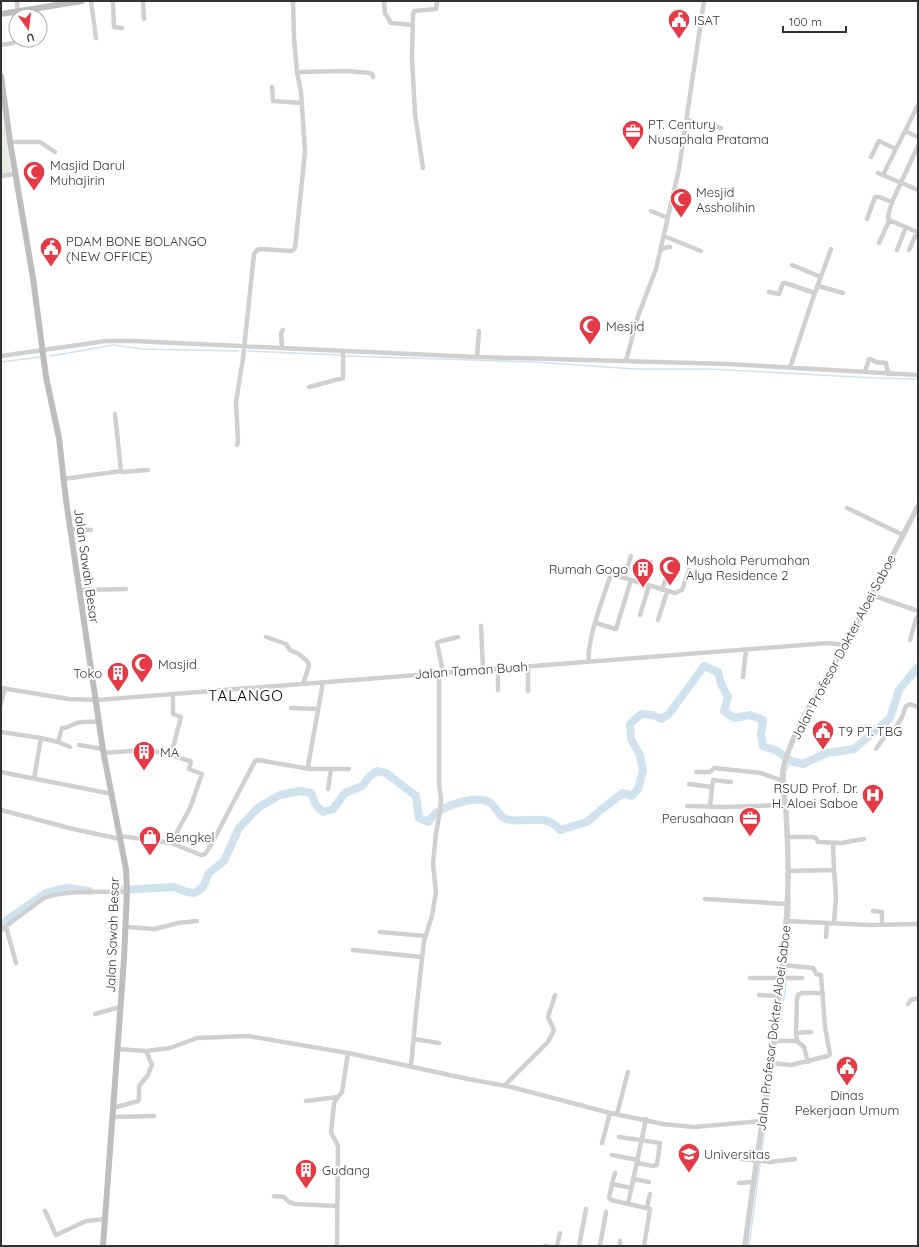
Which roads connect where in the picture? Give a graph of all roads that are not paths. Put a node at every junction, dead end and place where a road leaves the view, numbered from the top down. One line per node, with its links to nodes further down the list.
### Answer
1 (82, 1): 9 (main road)
2 (91, 1): 14 (street)
3 (113, 1): 13 (street)
4 (143, 1): 11 (street)
5 (293, 1): 15 (street)
6 (384, 1): 12 (street)
7 (437, 1): 12 (street)
8 (704, 1): 22 (street)
9 (60, 3): 10 (main road)
10 (41, 8)
11 (144, 18)
12 (413, 25): 32 (street)
13 (122, 28)
14 (96, 38)
15 (297, 72): 17 (street); 20 (street)
16 (1, 76): 19 (main road, Jalan Sawah Besar)
17 (373, 77)
18 (272, 87): 20 (street)
19 (3, 101): 26 (main road, Jalan Sawah Besar)
20 (302, 103): 59 (street)
21 (918, 105): 24 (street)
22 (687, 120): 23 (street); 39 (street)
23 (721, 128)
24 (905, 130): 25 (street); 28 (street)
25 (918, 137)
26 (10, 142): 29 (street); 33 (main road, Jalan Sawah Besar)
27 (918, 146): 30 (street)
28 (896, 149): 31 (street); 35 (street)
29 (55, 152)
30 (916, 155): 35 (street)
31 (871, 157)
32 (423, 168)
33 (15, 174): 34 (street); 61 (main road, Jalan Sawah Besar)
34 (1, 176)
35 (901, 182): 36 (street); 37 (street)
36 (918, 190)
37 (892, 202): 40 (street); 41 (street)
38 (650, 211): 39 (street)
39 (668, 218): 43 (street)
40 (867, 219)
41 (889, 220): 42 (street); 44 (street)
42 (906, 228): 48 (street); 49 (street)
43 (664, 236): 47 (street); 50 (street)
44 (879, 243)
45 (670, 247): 47 (street)
46 (832, 249): 52 (street)
47 (661, 250): 65 (street)
48 (897, 250)
49 (909, 250)
50 (701, 251)
51 (792, 265): 52 (street)
52 (821, 277): 53 (street)
53 (818, 286): 55 (street); 56 (street)
54 (769, 292): 56 (street)
55 (843, 293)
56 (815, 294): 66 (street)
57 (283, 330): 60 (street)
58 (479, 331): 64 (street)
59 (244, 346): 60 (street); 61 (street); 72 (street)
60 (282, 348): 62 (street)
61 (43, 350): 63 (street); 75 (main road, Jalan Sawah Besar)
62 (343, 351): 64 (street); 70 (street)
63 (1, 356)
64 (477, 357): 65 (street)
65 (626, 361): 66 (street)
66 (790, 368): 67 (street)
67 (865, 372): 68 (street); 68 (street)
68 (888, 374): 69 (street)
69 (918, 375)
70 (309, 387)
71 (115, 414): 74 (street)
72 (237, 444)
73 (148, 470): 74 (street)
74 (121, 471): 75 (street)
75 (63, 479): 78 (main road, Jalan Sawah Besar)
76 (918, 506): 80 (street, Jalan Profesor Dokter Aloei Saboe)
77 (847, 508): 80 (street)
78 (72, 529): 79 (street); 90 (main road, Jalan Sawah Besar)
79 (91, 530)
80 (903, 535): 93 (street, Jalan Profesor Dokter Aloei Saboe)
81 (631, 556): 85 (street)
82 (651, 562): 87 (street)
83 (671, 565): 91 (street)
84 (689, 570): 92 (street)
85 (624, 578): 86 (street); 98 (street)
86 (631, 580): 87 (street); 98 (street)
87 (644, 584): 88 (street)
88 (649, 586): 91 (street); 95 (street)
89 (126, 589): 90 (street)
90 (80, 590): 117 (main road, Jalan Sawah Besar)
91 (662, 590): 92 (street)
92 (668, 592): 97 (street)
93 (872, 595): 94 (street); 103 (street, Jalan Profesor Dokter Aloei Saboe)
94 (918, 611)
95 (640, 615)
96 (918, 616): 102 (street)
97 (658, 620)
98 (596, 623): 105 (street)
99 (481, 626): 108 (street)
100 (266, 637): 112 (street)
101 (458, 637): 109 (street)
102 (910, 640)
103 (845, 644): 104 (street, Jalan Taman Buah); 137 (street, Jalan Profesor Dokter Aloei Saboe)
104 (746, 650): 105 (street, Jalan Taman Buah); 110 (street)
105 (589, 662): 106 (street, Jalan Taman Buah)
106 (528, 666): 107 (street, Jalan Taman Buah); 115 (street)
107 (498, 668): 108 (street, Jalan Taman Buah); 114 (street)
108 (483, 669): 109 (street, Jalan Taman Buah)
109 (441, 672): 111 (street, Jalan Taman Buah); 168 (street)
110 (743, 677)
111 (323, 682): 112 (street, Jalan Taman Buah); 121 (street)
112 (303, 684): 116 (street, Jalan Taman Buah)
113 (3, 688): 117 (street, Jalan Taman Buah); 118 (street)
114 (498, 690)
115 (528, 691)
116 (173, 694): 117 (street, Jalan Taman Buah); 130 (street)
117 (97, 700): 122 (main road, Jalan Sawah Besar)
118 (1, 704)
119 (918, 707): 128 (street)
120 (291, 708): 121 (street)
121 (318, 709): 131 (street)
122 (100, 722): 125 (street); 129 (main road, Jalan Sawah Besar)
123 (1, 732): 124 (street)
124 (41, 738): 125 (street); 136 (street)
125 (58, 742): 127 (street)
126 (79, 745): 129 (street)
127 (70, 747)
128 (876, 749)
129 (104, 751): 130 (street); 142 (main road, Jalan Sawah Besar)
130 (171, 755): 150 (street)
131 (310, 768): 132 (street); 150 (street)
132 (331, 769): 133 (street); 141 (street)
133 (350, 769)
134 (1, 772): 136 (street)
135 (696, 772): 137 (street)
136 (34, 779): 142 (street)
137 (783, 781): 143 (street, Jalan Profesor Dokter Aloei Saboe)
138 (731, 782): 140 (street)
139 (688, 784): 140 (street)
140 (712, 787): 145 (street)
141 (328, 789)
142 (112, 794): 147 (main road, Jalan Sawah Besar)
143 (786, 805): 145 (street); 148 (street, Jalan Profesor Dokter Aloei Saboe)
144 (687, 806): 145 (street)
145 (710, 806)
146 (1, 810): 147 (street)
147 (120, 838): 150 (street); 154 (main road, Jalan Sawah Besar)
148 (790, 838): 151 (street); 153 (street, Jalan Profesor Dokter Aloei Saboe)
149 (864, 839): 151 (street)
150 (171, 843)
151 (833, 843): 152 (street)
152 (834, 870): 153 (street); 161 (street)
153 (790, 871): 156 (street, Jalan Profesor Dokter Aloei Saboe)
154 (127, 891): 164 (street); 165 (main road, Jalan Sawah Besar)
155 (705, 899): 156 (street)
156 (787, 904): 159 (street, Jalan Profesor Dokter Aloei Saboe)
157 (873, 911): 162 (street)
158 (197, 921): 165 (street)
159 (789, 921): 160 (street); 173 (street, Jalan Profesor Dokter Aloei Saboe)
160 (827, 922): 161 (street); 169 (street)
161 (834, 923): 162 (street)
162 (882, 924): 163 (street)
163 (918, 924)
164 (6, 927): 166 (street); 172 (street)
165 (126, 927): 183 (main road, Jalan Sawah Besar)
166 (1, 930)
167 (380, 932): 168 (street)
168 (426, 936): 171 (street)
169 (826, 937)
170 (353, 950): 171 (street)
171 (422, 957): 187 (street)
172 (16, 963)
173 (786, 966): 175 (street, Jalan Profesor Dokter Aloei Saboe); 177 (street)
174 (750, 978): 175 (street)
175 (784, 978): 176 (street); 180 (street, Jalan Profesor Dokter Aloei Saboe)
176 (802, 978)
177 (823, 993): 186 (street); 194 (street)
178 (555, 995): 198 (street)
179 (759, 995): 180 (street)
180 (780, 996): 188 (street, Jalan Profesor Dokter Aloei Saboe)
181 (918, 998): 182 (street)
182 (908, 1004)
183 (120, 1007): 184 (street); 191 (main road, Jalan Sawah Besar)
184 (95, 1014)
185 (811, 1032): 186 (street)
186 (796, 1033): 189 (street)
187 (414, 1039): 190 (street); 196 (street)
188 (773, 1040): 189 (street); 195 (street, Jalan Profesor Dokter Aloei Saboe)
189 (798, 1041): 194 (street)
190 (439, 1042)
191 (117, 1049): 192 (street); 201 (main road, Jalan Sawah Besar)
192 (146, 1051): 193 (street); 201 (street)
193 (348, 1054): 196 (street); 199 (street)
194 (808, 1062): 195 (street)
195 (773, 1063): 207 (street, Jalan Profesor Dokter Aloei Saboe)
196 (412, 1066): 198 (street)
197 (628, 1072): 203 (street)
198 (504, 1085): 202 (street)
199 (339, 1097): 200 (street); 226 (street)
200 (306, 1101)
201 (113, 1108): 205 (main road, Jalan Sawah Besar)
202 (610, 1113): 203 (street); 210 (street)
203 (617, 1114): 206 (street)
204 (154, 1116): 205 (street)
205 (113, 1117): 231 (main road, Jalan Sawah Besar)
206 (646, 1120): 207 (street); 209 (street)
207 (762, 1121): 214 (street, Jalan Profesor Dokter Aloei Saboe)
208 (620, 1137): 209 (street)
209 (642, 1140): 215 (street); 215 (street)
210 (602, 1143)
211 (612, 1155): 215 (street)
212 (742, 1159): 214 (street)
213 (796, 1159): 214 (street)
214 (760, 1160): 219 (street, Jalan Profesor Dokter Aloei Saboe)
215 (638, 1161): 217 (street)
216 (615, 1173): 221 (street)
217 (634, 1179): 218 (street); 222 (street)
218 (649, 1182)
219 (753, 1182): 220 (street); 239 (street, Jalan Profesor Dokter Aloei Saboe)
220 (739, 1183)
221 (612, 1184): 222 (street); 225 (street)
222 (632, 1188): 225 (street)
223 (650, 1194): 227 (street)
224 (274, 1196): 226 (street)
225 (628, 1204): 227 (street)
226 (337, 1206): 234 (street)
227 (647, 1207): 238 (street)
228 (586, 1209): 236 (street)
229 (45, 1211): 231 (street)
230 (606, 1212): 237 (street)
231 (105, 1219): 233 (main road, Jalan Sawah Besar)
232 (560, 1233): 235 (street)
233 (103, 1246)
234 (337, 1246)
235 (557, 1246)
236 (579, 1246)
237 (600, 1246)
238 (644, 1246)
239 (745, 1246)

